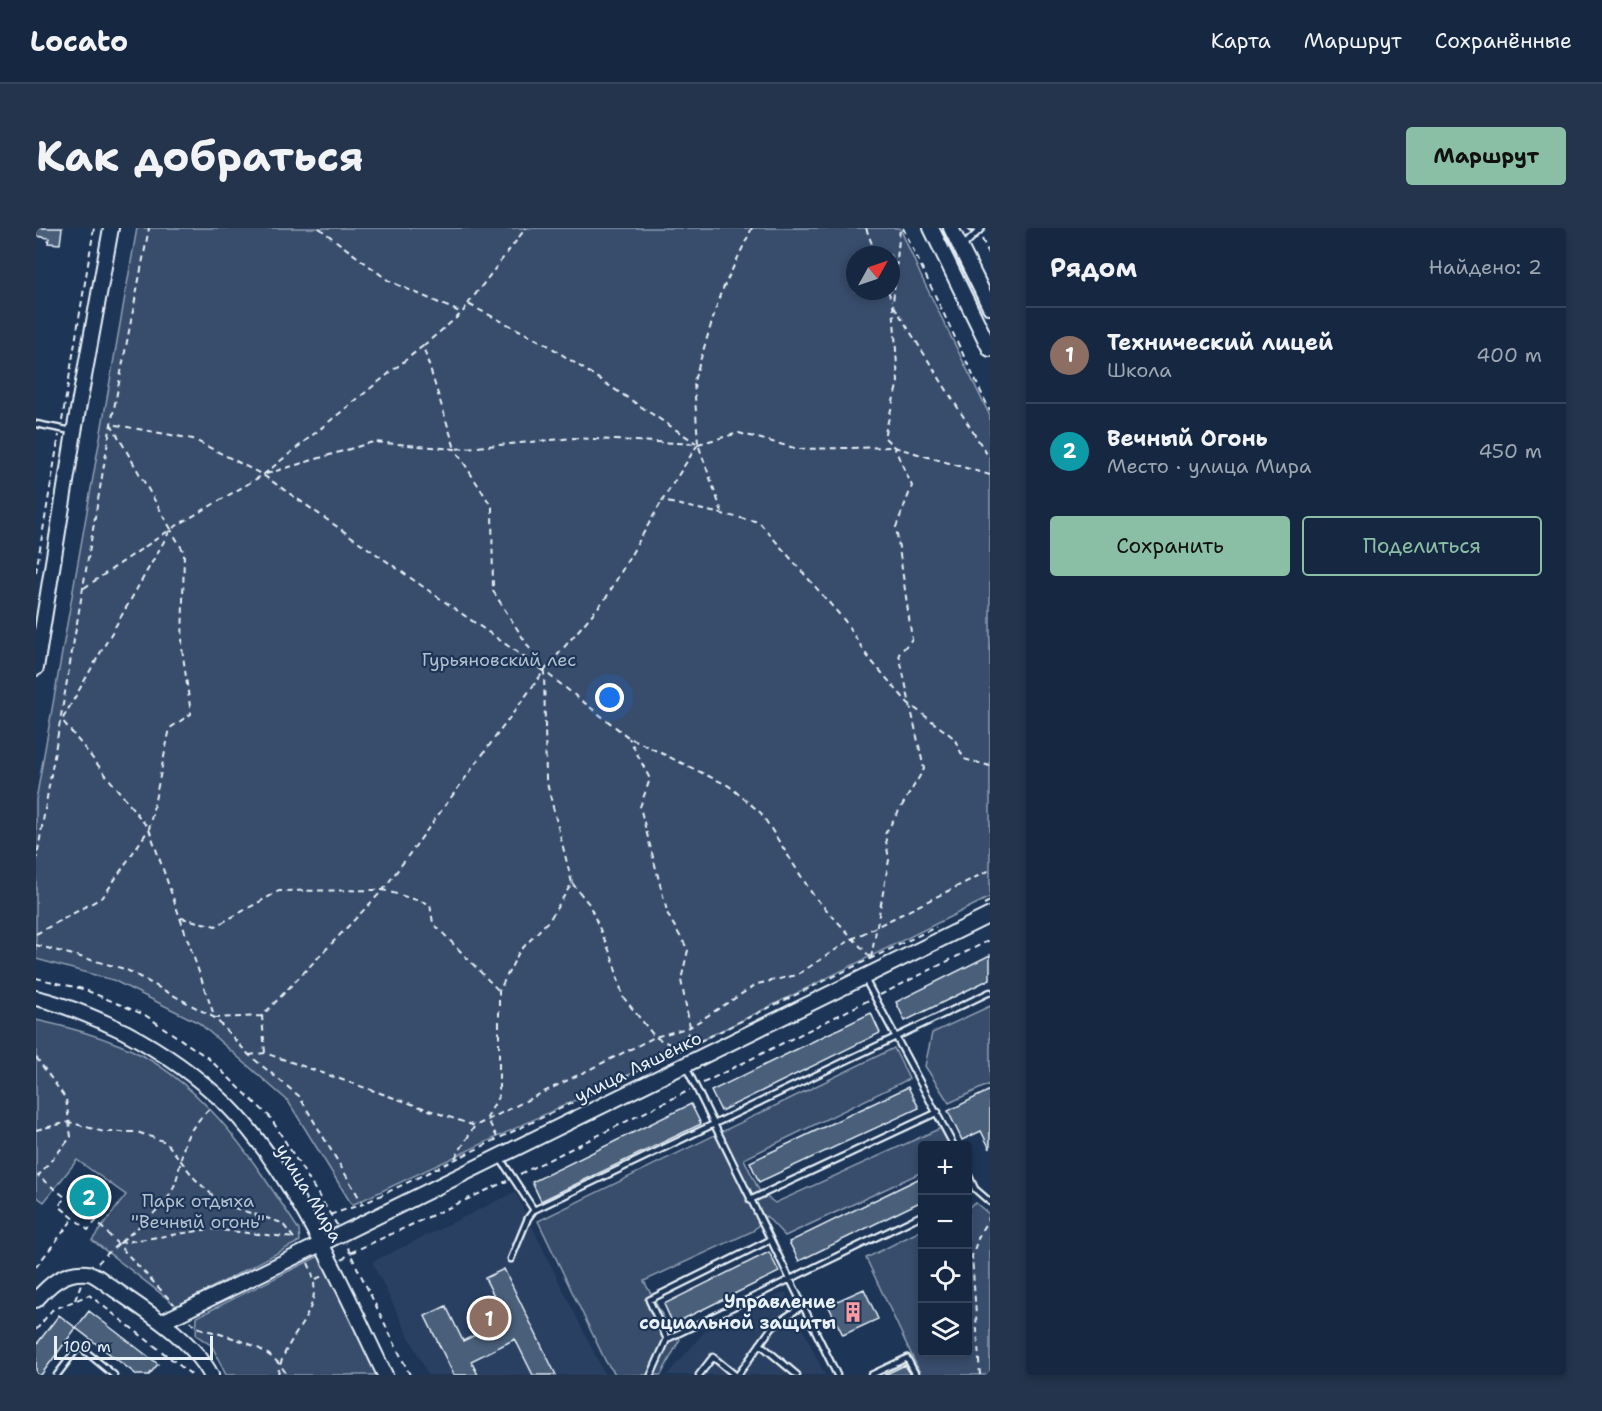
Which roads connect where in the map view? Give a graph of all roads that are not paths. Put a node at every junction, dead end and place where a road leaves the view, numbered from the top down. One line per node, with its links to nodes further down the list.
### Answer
1 (111, 228): 10 (main road)
2 (931, 228): 8 (main road)
3 (951, 228): 6 (main road)
4 (971, 228): 5 (lane)
5 (981, 229): 6 (lane)
6 (961, 248): 7 (main road)
7 (990, 307)
8 (990, 348)
9 (36, 424): 10 (lane)
10 (67, 430): 11 (main road)
11 (36, 668)
12 (985, 910): 13 (main road, улица Ляшенко)
13 (864, 977): 16 (lane); 17 (main road, улица Ляшенко)
14 (990, 992): 16 (lane)
15 (36, 998): 30 (main road, улица Мира)
16 (898, 1038): 18 (lane); 19 (lane)
17 (685, 1064): 19 (lane); 21 (main road, улица Ляшенко)
18 (938, 1112): 20 (lane); 25 (lane)
19 (715, 1125): 25 (lane); 27 (lane)
20 (952, 1141)
21 (498, 1156): 27 (lane); 30 (main road, улица Ляшенко)
22 (972, 1183): 23 (lane)
23 (975, 1190): 24 (lane); 26 (lane)
24 (972, 1191)
25 (750, 1200): 29 (lane)
26 (990, 1202)
27 (534, 1210): 31 (lane)
28 (918, 1217): 32 (lane)
29 (770, 1240): 32 (lane); 36 (lane)
30 (320, 1243): 35 (main road, улица Ляшенко); 41 (main road, улица Мира)
31 (511, 1259)
32 (789, 1280): 34 (lane); 36 (lane)
33 (36, 1300): 35 (main road)
34 (802, 1306): 37 (lane); 46 (lane)
35 (162, 1322): 40 (main road)
36 (667, 1339): 42 (lane)
37 (760, 1344): 44 (lane); 45 (lane)
38 (57, 1375): 39 (lane)
39 (114, 1375)
40 (211, 1375)
41 (385, 1375)
42 (651, 1375)
43 (699, 1375): 44 (lane)
44 (736, 1375)
45 (797, 1375)
46 (837, 1375)
47 (871, 1375): 48 (lane)
48 (916, 1375)

